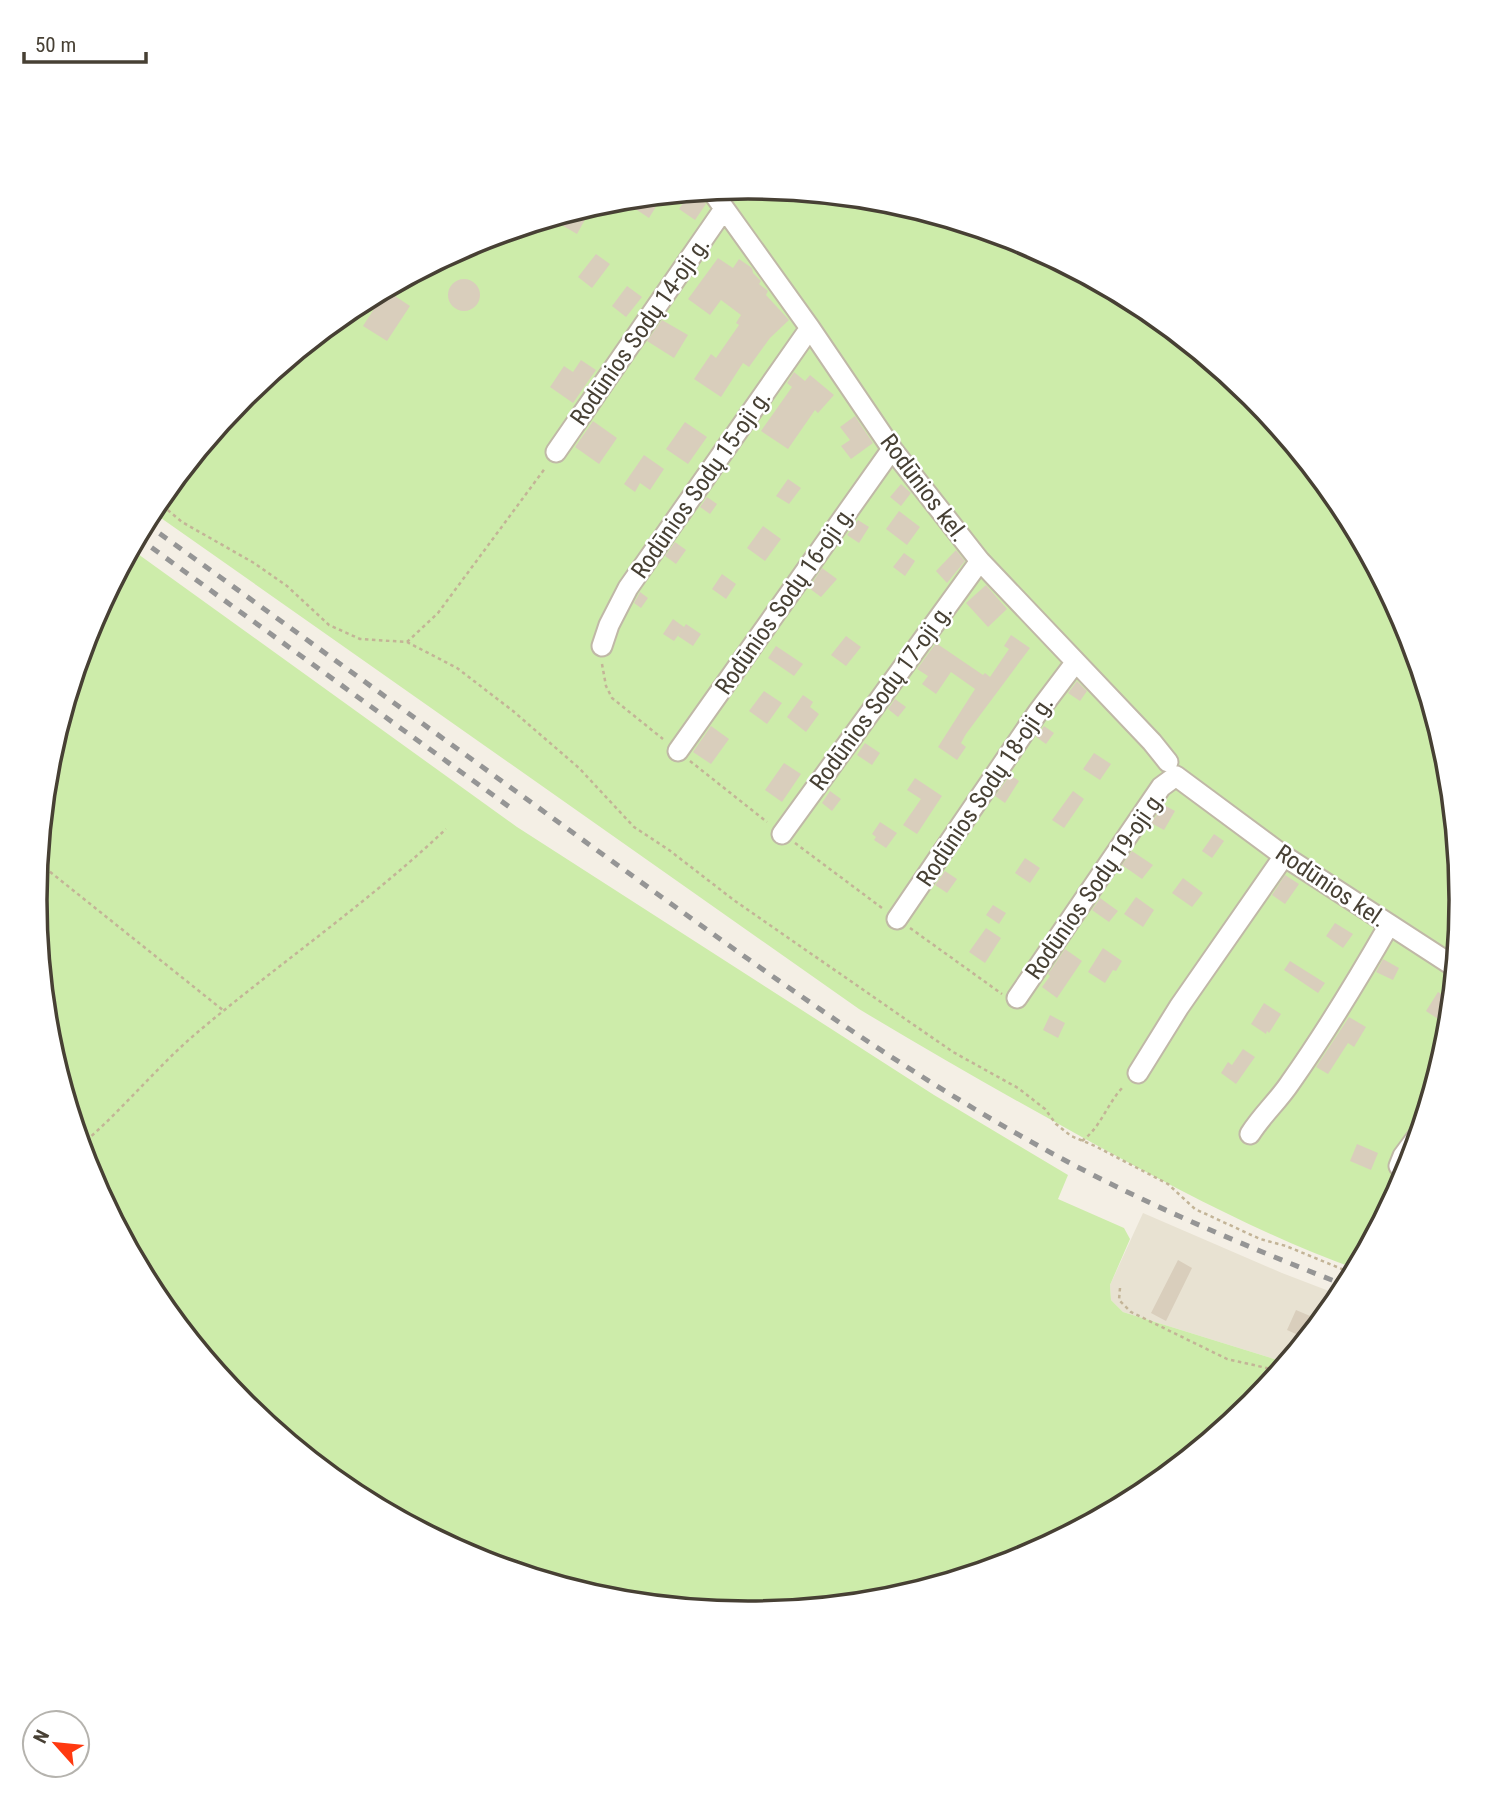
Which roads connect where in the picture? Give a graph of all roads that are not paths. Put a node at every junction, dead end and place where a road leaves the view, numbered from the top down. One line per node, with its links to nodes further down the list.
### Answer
1 (718, 200): 2 (street, Rodūnios kel.)
2 (724, 209): 3 (street, Rodūnios kel.); 5 (street, Rodūnios Sodų 14-oji g.)
3 (810, 328): 4 (street, Rodūnios kel.); 7 (street, Rodūnios Sodų 15-oji g.)
4 (892, 449): 6 (street, Rodūnios kel.); 9 (street, Rodūnios Sodų 16-oji g.)
5 (556, 452)
6 (980, 561): 8 (street, Rodūnios kel.); 11 (street, Rodūnios Sodų 17-oji g.)
7 (602, 646)
8 (1075, 663): 10 (street, Rodūnios kel.); 13 (street, Rodūnios Sodų 18-oji g.)
9 (678, 751)
10 (1172, 769): 12 (street, Rodūnios kel.); 16 (street, Rodūnios Sodų 19-oji g.)
11 (782, 834)
12 (1284, 856): 14 (street, Rodūnios kel.); 17 (street)
13 (898, 919)
14 (1389, 925): 15 (street, Rodūnios kel.); 18 (street)
15 (1447, 962)
16 (1017, 998)
17 (1138, 1073)
18 (1250, 1134)

